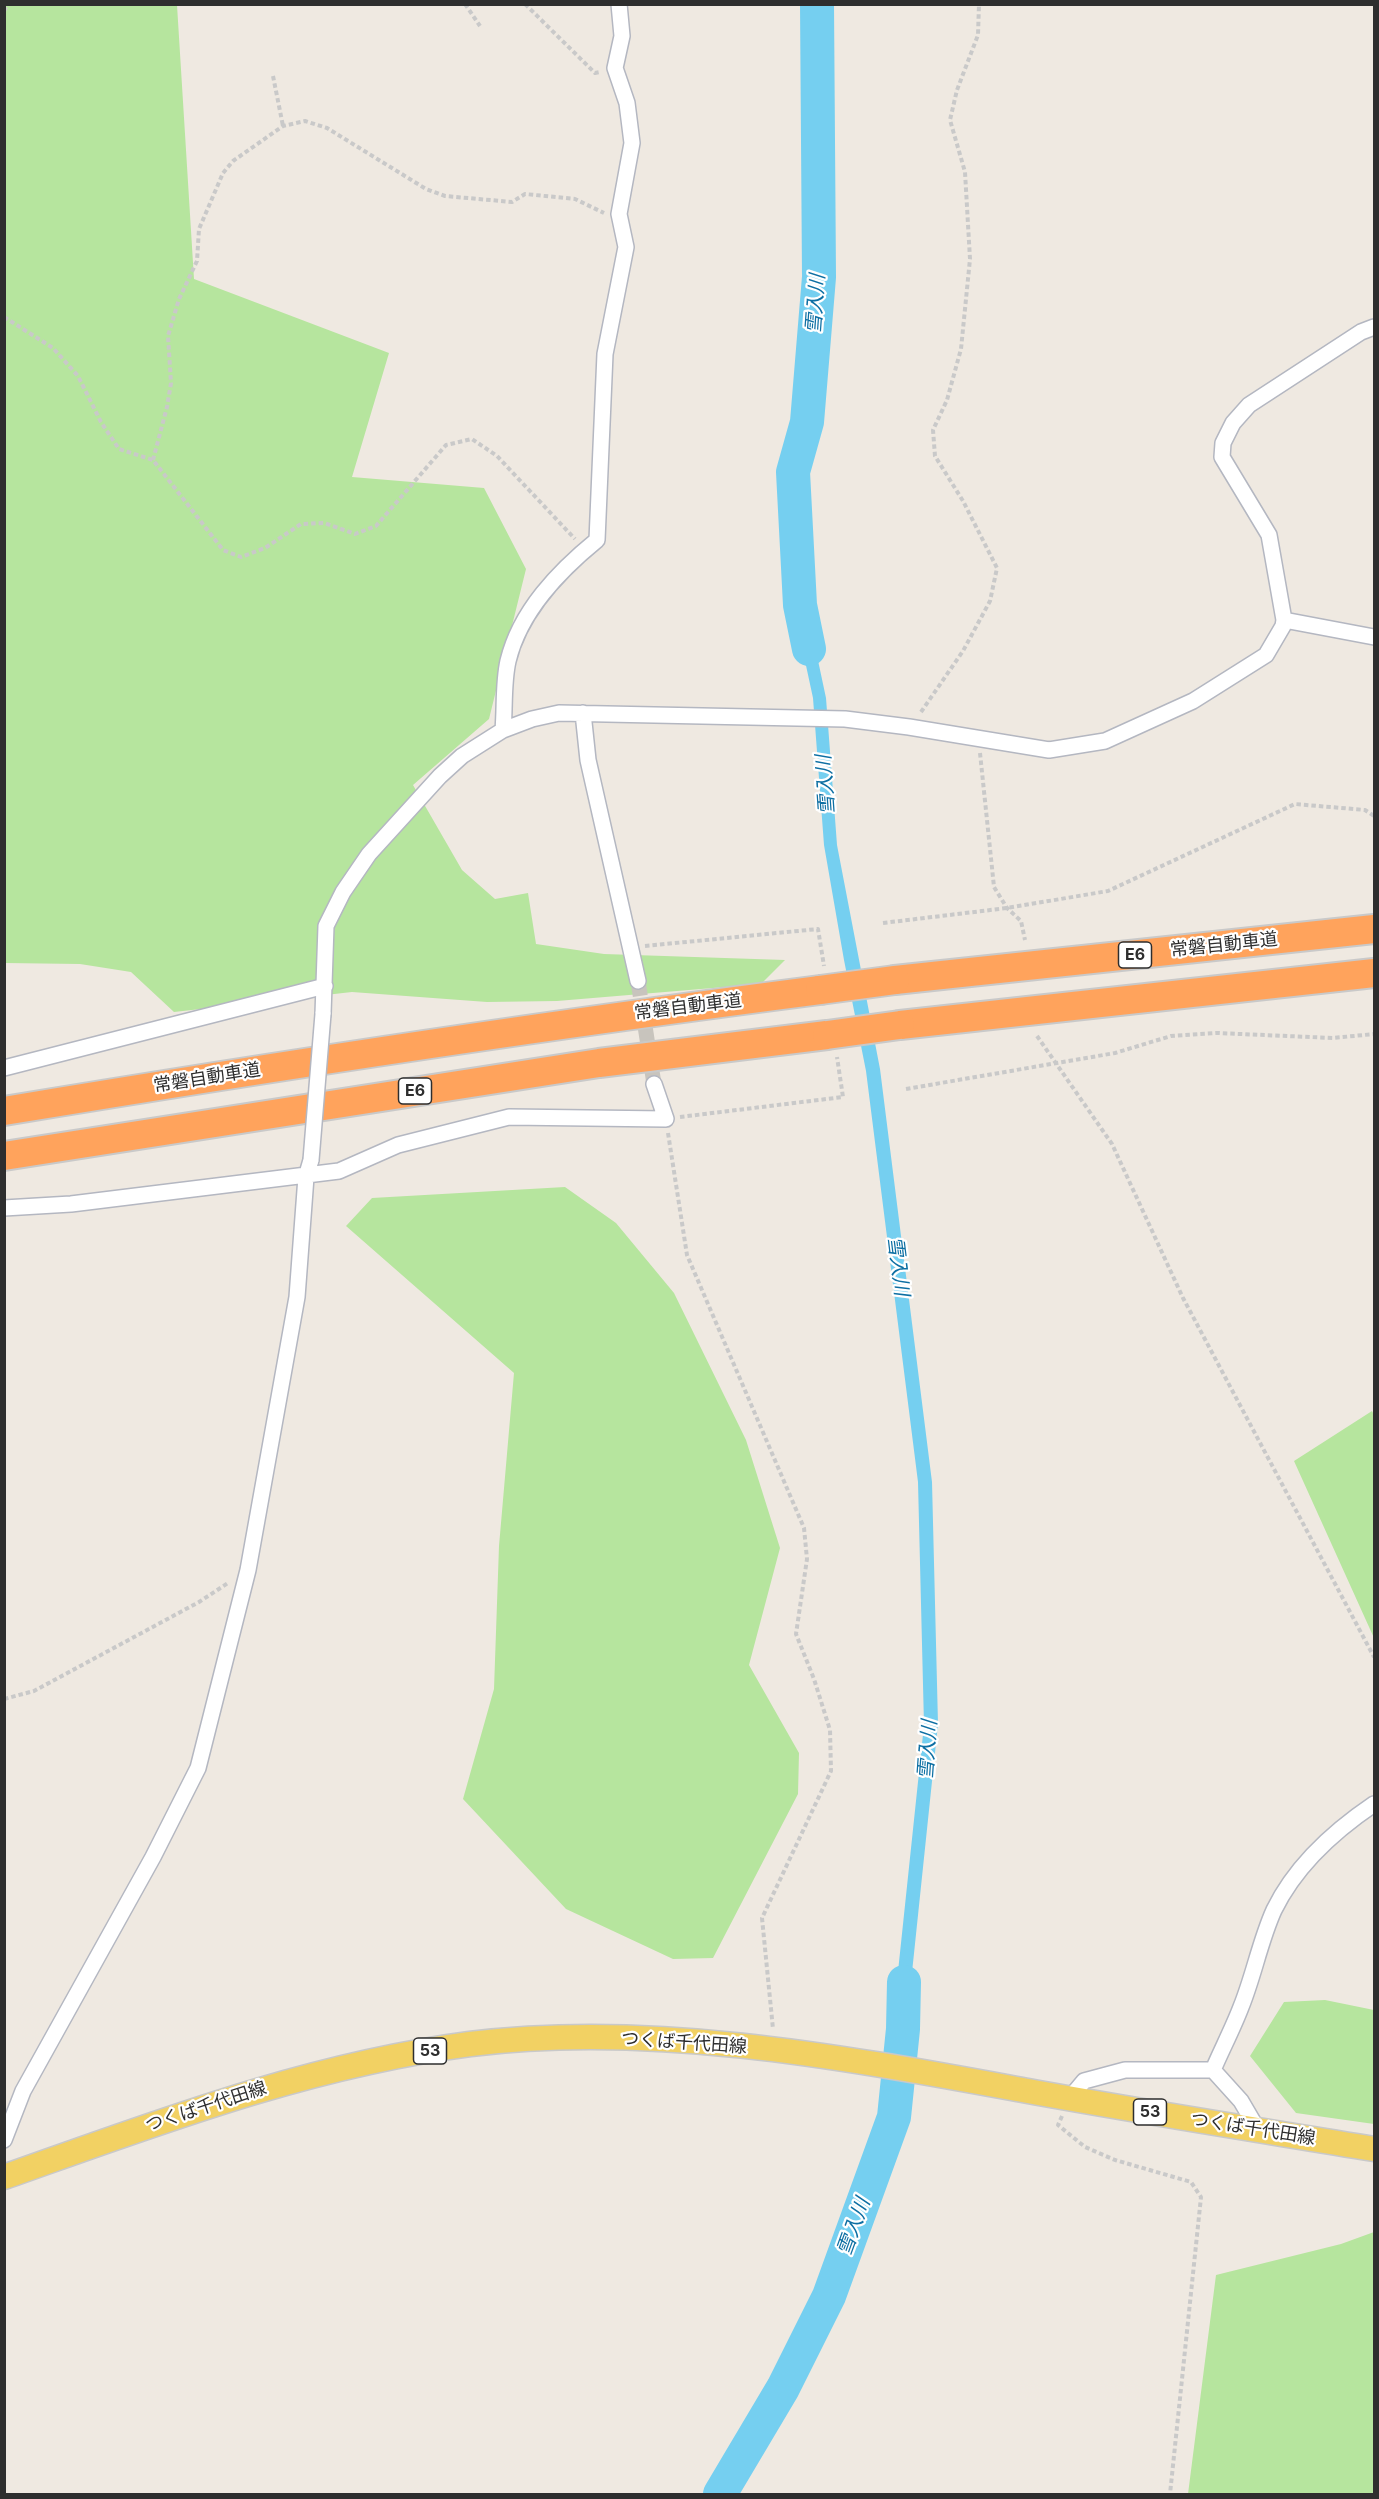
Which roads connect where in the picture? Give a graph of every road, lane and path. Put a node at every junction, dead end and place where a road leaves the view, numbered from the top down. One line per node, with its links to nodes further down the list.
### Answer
1 (8, 4): 6 (path)
2 (465, 4): 7 (path)
3 (525, 4): 8 (path)
4 (619, 4): 8 (street)
5 (980, 4): 19 (path)
6 (4, 11)
7 (480, 26)
8 (615, 68): 11 (street)
9 (273, 76): 10 (path)
10 (283, 126): 11 (path); 14 (path)
11 (619, 214): 15 (street)
12 (4, 316): 14 (path)
13 (1374, 327): 16 (street)
14 (153, 460): 15 (path)
15 (585, 550): 20 (street)
16 (1284, 620): 17 (street); 21 (street)
17 (1374, 637)
18 (583, 713): 19 (street); 20 (street); 28 (street)
19 (909, 727): 21 (street)
20 (503, 730): 29 (street)
21 (978, 738): 23 (path)
22 (1374, 816): 23 (path)
23 (1007, 908): 24 (path); 26 (path)
24 (883, 923)
25 (1374, 929): 36 (highway, 常磐自動車道 / E6, bridge)
26 (1025, 940)
27 (1374, 973): 38 (highway, E6, bridge)
28 (638, 981)
29 (325, 986): 33 (street); 39 (street, bridge)
30 (1374, 1034): 32 (path)
31 (1038, 1036): 32 (path)
32 (1055, 1064): 35 (path); 42 (path)
33 (4, 1068)
34 (654, 1084): 37 (street)
35 (906, 1089)
36 (4, 1112)
37 (666, 1119): 39 (street); 45 (path)
38 (4, 1156)
39 (306, 1177): 40 (street); 41 (street)
40 (4, 1208)
41 (248, 1570): 43 (path); 49 (street)
42 (1374, 1657)
43 (4, 1699)
44 (1374, 1804): 46 (street)
45 (775, 2050): 47 (main road, つくば千代田線 / 53); 51 (main road, つくば千代田線 / 53)
46 (1213, 2070): 47 (street); 48 (street)
47 (1069, 2098): 48 (main road, つくば千代田線 / 53); 52 (path)
48 (1258, 2130): 50 (main road, つくば千代田線 / 53)
49 (4, 2140)
50 (1374, 2149)
51 (4, 2177)
52 (1170, 2494)

